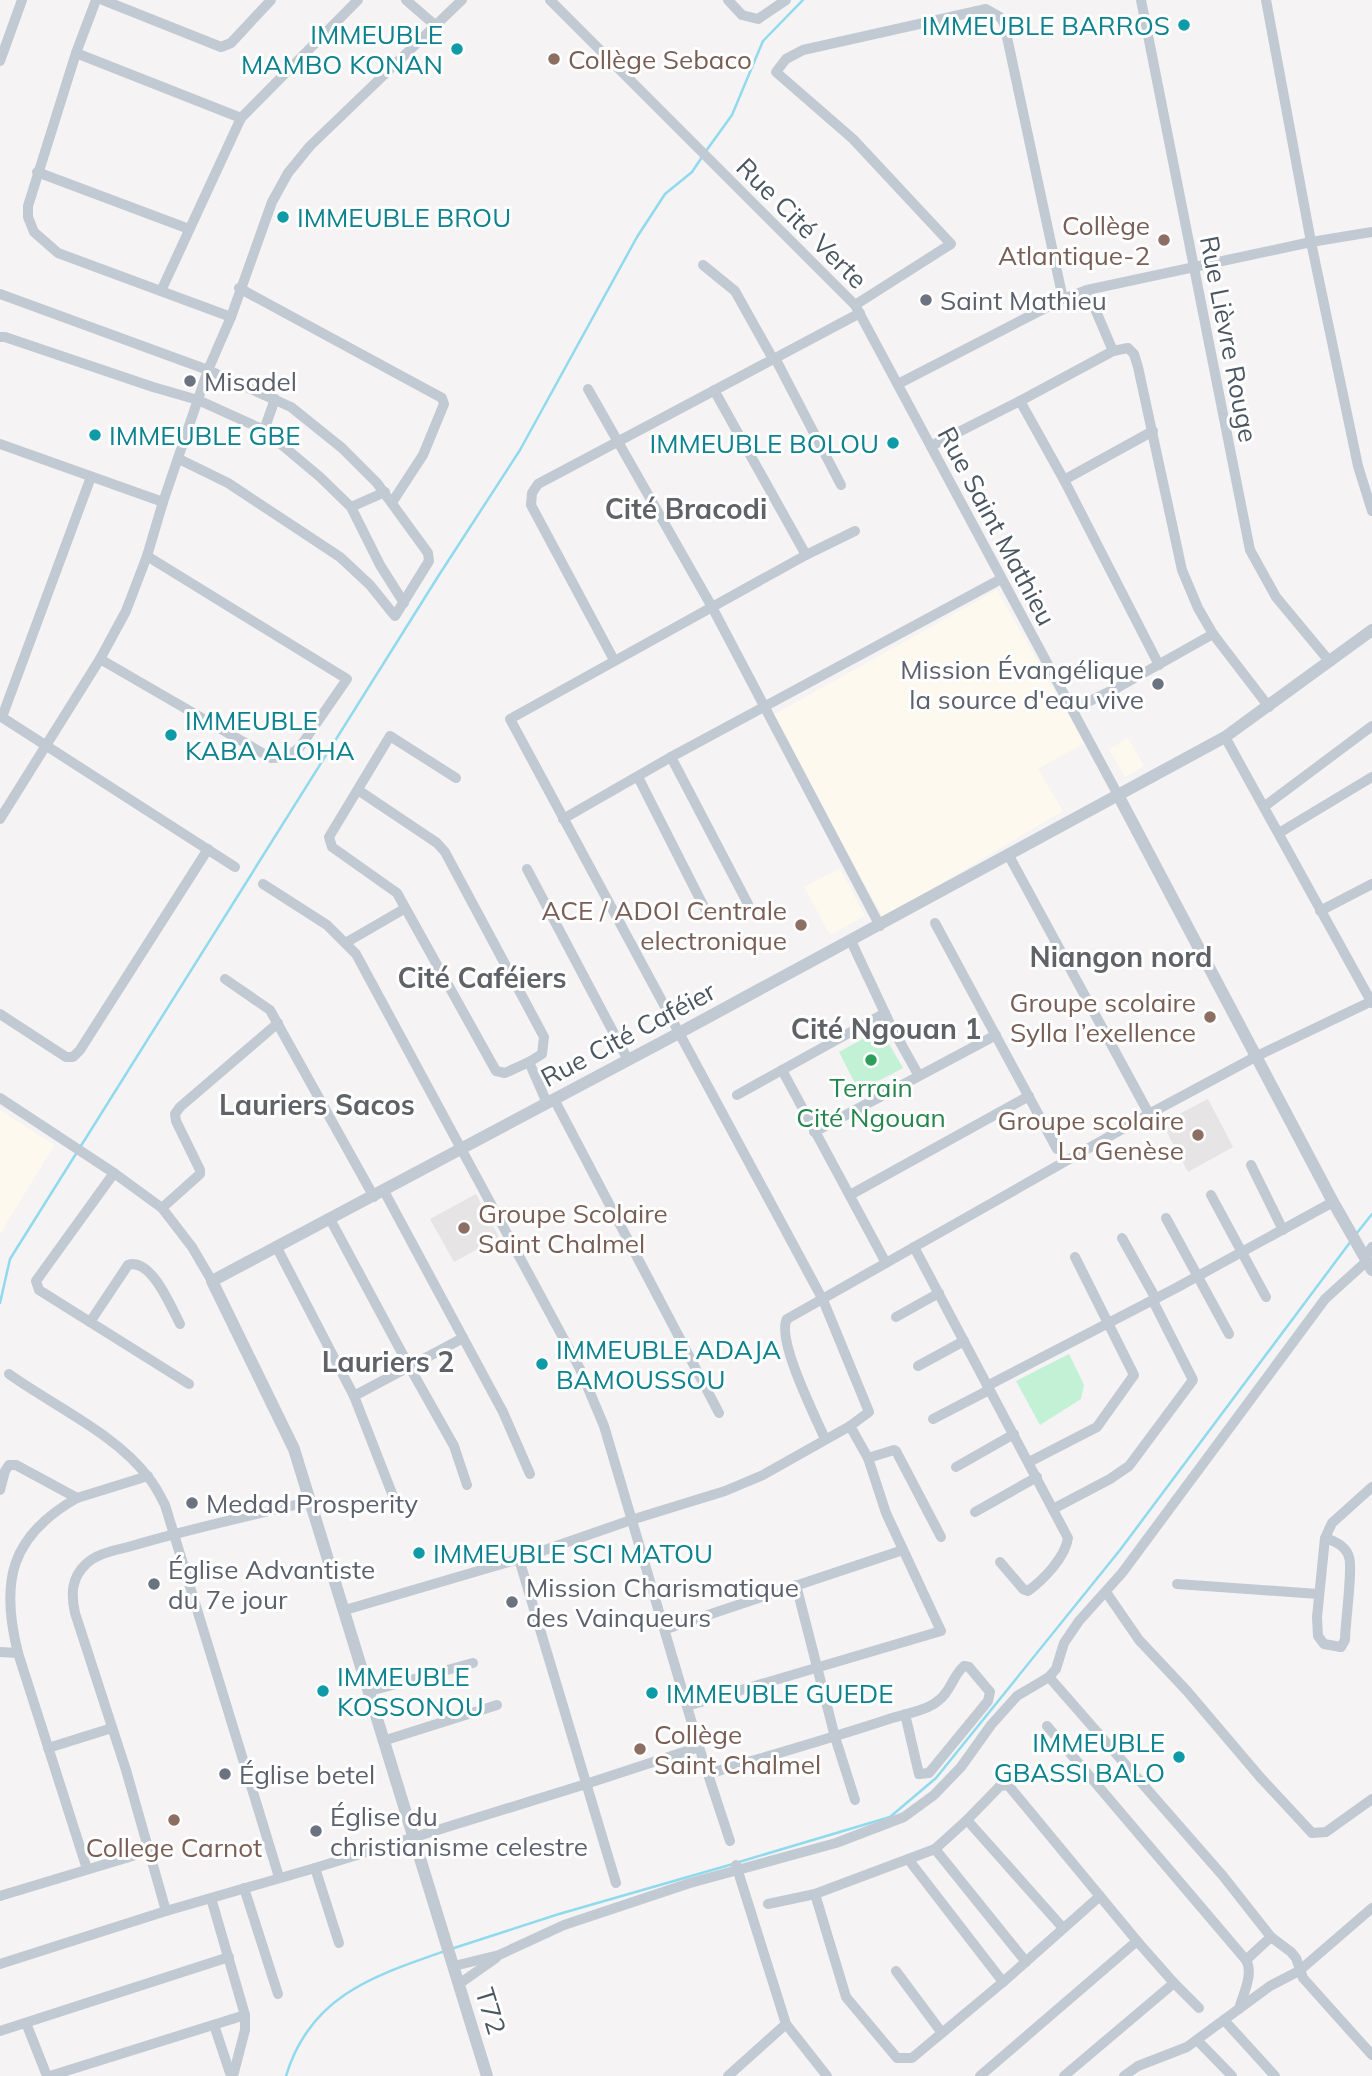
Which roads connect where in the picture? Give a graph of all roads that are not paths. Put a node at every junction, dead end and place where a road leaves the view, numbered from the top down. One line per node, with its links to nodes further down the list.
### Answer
1 (22, 0): 15 (street)
2 (96, 0): 14 (street)
3 (103, 0): 4 (street)
4 (271, 0)
5 (358, 0): 16 (street)
6 (406, 0): 13 (street)
7 (462, 0): 13 (street)
8 (550, 0): 28 (street, Rue Cité Verte)
9 (728, 0): 10 (street)
10 (786, 0)
11 (1141, 0): 22 (street, Rue Lièvre Rouge)
12 (1266, 0): 20 (street)
13 (436, 26): 23 (street)
14 (76, 54): 16 (street); 17 (street)
15 (0, 61)
16 (241, 118): 18 (street)
17 (37, 172): 18 (street); 25 (street)
18 (189, 229): 25 (street)
19 (1372, 232): 20 (street)
20 (1311, 242): 22 (street); 53 (street)
21 (703, 265): 32 (street)
22 (1194, 267): 24 (street); 64 (street, Rue Lièvre Rouge)
23 (240, 288): 29 (street); 50 (street)
24 (1087, 290): 27 (street); 31 (street)
25 (161, 291): 29 (street)
26 (0, 294): 33 (street)
27 (1063, 299): 28 (street); 34 (street)
28 (858, 309): 32 (street); 34 (street, Rue Saint Mathieu)
29 (231, 317): 33 (street)
30 (0, 337): 38 (street)
31 (1113, 351): 39 (street); 41 (street)
32 (774, 358): 36 (street); 48 (street)
33 (208, 370): 37 (street); 38 (street)
34 (898, 384): 44 (street, Rue Saint Mathieu)
35 (588, 388): 42 (street)
36 (714, 390): 42 (street); 55 (street)
37 (275, 399): 40 (street); 49 (street)
38 (198, 400): 40 (street); 45 (street)
39 (1020, 401): 44 (street); 47 (street)
40 (264, 430): 52 (street)
41 (1153, 431): 47 (street); 61 (street)
42 (618, 440): 59 (street); 63 (street)
43 (0, 444): 46 (street)
44 (931, 446): 57 (street, Rue Saint Mathieu)
45 (179, 459): 51 (street); 58 (street)
46 (91, 477): 51 (street); 69 (street)
47 (1064, 480): 65 (street)
48 (841, 485)
49 (385, 492): 50 (street); 52 (street)
50 (393, 501): 58 (street)
51 (163, 502): 56 (street)
52 (351, 507): 58 (street)
53 (1372, 511)
54 (855, 531): 55 (street)
55 (806, 555): 59 (street)
56 (147, 556): 62 (street); 62 (street)
57 (1001, 579): 66 (street); 68 (street, Rue Saint Mathieu)
58 (404, 603)
59 (712, 607): 63 (street); 66 (street)
60 (1372, 630): 64 (street, Rue Cité Caféier)
61 (1213, 634): 65 (street); 67 (street)
62 (100, 659): 72 (street)
63 (614, 660): 81 (street)
64 (1329, 662): 67 (street, Rue Cité Caféier)
65 (1159, 666): 68 (street)
66 (763, 707): 73 (street); 94 (street)
67 (1269, 707): 71 (street, Rue Cité Caféier)
68 (1073, 709): 78 (street, Rue Saint Mathieu)
69 (1, 716): 72 (street)
70 (1372, 726): 79 (street)
71 (1225, 737): 78 (street, Rue Cité Caféier); 79 (street)
72 (47, 744): 80 (street); 83 (street)
73 (671, 757): 74 (street); 89 (street)
74 (638, 776): 81 (street); 91 (street)
75 (1372, 777): 82 (street)
76 (456, 778): 77 (street)
77 (358, 790): 90 (street); 106 (street)
78 (1118, 795): 84 (street, Rue Cité Caféier); 104 (street)
79 (1265, 806): 82 (street)
80 (0, 818)
81 (563, 819): 102 (street)
82 (1279, 833): 92 (street)
83 (208, 849): 85 (street); 100 (street)
84 (1008, 854): 94 (street, Rue Cité Caféier); 113 (street)
85 (235, 867)
86 (527, 869): 105 (street)
87 (263, 884): 96 (street)
88 (1372, 884): 92 (street)
89 (748, 904)
90 (404, 909): 96 (street); 106 (street)
91 (705, 909)
92 (1320, 911): 98 (street)
93 (935, 923): 103 (street)
94 (880, 926): 95 (street, Rue Cité Caféier)
95 (850, 941): 99 (street); 102 (street, Rue Cité Caféier)
96 (347, 942): 116 (street)
97 (225, 979): 101 (street)
98 (1372, 1002): 104 (street)
99 (885, 1013): 107 (street); 108 (street)
100 (0, 1014)
101 (278, 1023): 119 (street); 123 (street)
102 (679, 1034): 105 (street, Rue Cité Caféier); 138 (street)
103 (996, 1035): 108 (street); 110 (street)
104 (1257, 1056): 113 (street); 122 (street)
105 (628, 1060): 112 (street, Rue Cité Caféier)
106 (529, 1062): 112 (street)
107 (782, 1070): 109 (street); 114 (street)
108 (919, 1076): 114 (street)
109 (737, 1095)
110 (1028, 1096): 115 (street); 120 (street)
111 (0, 1098): 118 (street)
112 (551, 1101): 116 (street, Rue Cité Caféier); 153 (street)
113 (1149, 1114): 129 (street)
114 (814, 1132): 120 (street)
115 (1057, 1149)
116 (462, 1150): 119 (street, Rue Cité Caféier); 172 (street)
117 (1251, 1166): 126 (street)
118 (114, 1173): 123 (street); 141 (street)
119 (379, 1194): 124 (street, Rue Cité Caféier); 145 (street)
120 (850, 1195): 133 (street)
121 (1212, 1195): 130 (street)
122 (1333, 1202): 126 (street); 132 (street)
123 (162, 1208): 135 (street)
124 (331, 1219): 128 (street, Rue Cité Caféier); 147 (street)
125 (1166, 1219): 134 (street)
126 (1283, 1230): 130 (street)
127 (1122, 1238): 139 (street)
128 (276, 1246): 135 (street, Rue Cité Caféier); 152 (street)
129 (914, 1247): 133 (street); 136 (street)
130 (1242, 1252): 134 (street); 137 (street)
131 (1075, 1257): 143 (street)
132 (1368, 1258): 181 (street)
133 (886, 1263): 138 (street)
134 (1199, 1276): 139 (street); 144 (street)
135 (212, 1281): 169 (street, T72)
136 (939, 1293): 140 (street); 146 (street)
137 (1266, 1297)
138 (823, 1300): 155 (street); 157 (street)
139 (1154, 1300): 143 (street); 170 (street)
140 (896, 1317)
141 (90, 1322): 142 (street); 150 (street)
142 (180, 1324)
143 (1109, 1324): 151 (street); 159 (street)
144 (1228, 1334)
145 (463, 1338): 147 (street); 161 (street)
146 (964, 1341): 148 (street); 151 (street)
147 (409, 1366): 152 (street); 164 (street)
148 (918, 1366)
149 (9, 1374): 162 (street)
150 (189, 1384)
151 (988, 1388): 154 (street); 156 (street)
152 (354, 1396): 167 (street)
153 (719, 1413)
154 (933, 1419)
155 (850, 1426): 157 (street); 158 (street)
156 (1014, 1434): 159 (street); 160 (street)
157 (825, 1439): 172 (street)
158 (868, 1458): 174 (street); 176 (street)
159 (1029, 1462): 163 (street)
160 (956, 1467)
161 (530, 1474)
162 (148, 1476): 168 (street); 173 (street)
163 (1037, 1477): 170 (street); 171 (street)
164 (467, 1485)
165 (1372, 1487): 175 (street)
166 (0, 1490): 168 (street)
167 (393, 1496)
168 (77, 1498): 186 (street)
169 (312, 1502): 173 (street); 183 (street, T72)
170 (1053, 1509): 178 (street)
171 (975, 1512)
172 (631, 1520): 177 (street); 184 (street)
173 (176, 1533): 195 (street); 213 (street)
174 (941, 1537)
175 (1325, 1538): 182 (street); 182 (street)
176 (903, 1550): 180 (street); 188 (street)
177 (519, 1559): 183 (street); 201 (street)
178 (1000, 1562)
179 (1177, 1584): 182 (street)
180 (796, 1585): 184 (street); 188 (street)
181 (1106, 1592): 189 (street); 202 (street)
182 (1318, 1594)
183 (345, 1609): 190 (street, T72)
184 (666, 1629): 192 (street)
185 (0, 1652): 186 (street)
186 (18, 1653): 199 (street)
187 (473, 1663): 190 (street)
188 (818, 1668): 192 (street); 196 (street)
189 (1049, 1677): 210 (street); 224 (street)
190 (370, 1691): 197 (street, T72)
191 (497, 1705): 197 (street)
192 (687, 1706): 198 (street)
193 (905, 1714): 193 (street); 196 (street)
194 (1046, 1726): 229 (street)
195 (112, 1728): 199 (street); 208 (street)
196 (835, 1737): 200 (street); 203 (street)
197 (386, 1740): 205 (street, T72)
198 (699, 1746): 200 (street); 201 (street)
199 (48, 1748): 212 (street)
200 (708, 1774): 206 (street)
201 (586, 1784): 205 (street); 214 (street)
202 (1372, 1799)
203 (855, 1800)
204 (967, 1820): 207 (street); 218 (street); 223 (street)
205 (415, 1837): 211 (street); 231 (street, T72)
206 (730, 1840)
207 (935, 1849): 209 (street); 230 (street)
208 (149, 1851): 212 (street); 222 (street)
209 (908, 1859): 216 (street); 235 (street)
210 (737, 1867): 227 (street); 244 (street)
211 (315, 1868): 213 (street); 226 (street)
212 (87, 1869): 217 (street)
213 (279, 1877): 215 (street)
214 (616, 1883)
215 (244, 1888): 219 (street); 238 (street)
216 (815, 1894): 220 (street); 247 (street)
217 (0, 1896)
218 (1100, 1896): 223 (street); 225 (street)
219 (211, 1898): 222 (street); 228 (street)
220 (768, 1904)
221 (1372, 1908): 234 (street)
222 (166, 1911): 232 (street)
223 (1063, 1928): 230 (street)
224 (1271, 1937): 229 (street); 234 (street)
225 (1137, 1941): 236 (street); 255 (street)
226 (339, 1943)
227 (499, 1955): 231 (street); 237 (street)
228 (229, 1957): 241 (street); 243 (street)
229 (1246, 1960): 240 (street)
230 (1026, 1962): 235 (street)
231 (453, 1963): 237 (street, T72)
232 (0, 1964)
233 (896, 1971): 247 (street)
234 (1299, 1971): 240 (street); 249 (street)
235 (1003, 1982): 247 (street)
236 (1174, 1983): 239 (street); 256 (street)
237 (459, 1984): 252 (street, T72)
238 (278, 1994)
239 (1199, 2008)
240 (1239, 2009): 242 (street)
241 (245, 2015): 245 (street); 251 (street)
242 (1224, 2020): 248 (street); 259 (street)
243 (26, 2023): 246 (street); 250 (street)
244 (786, 2024): 253 (street); 254 (street)
245 (214, 2025): 250 (street); 251 (street)
246 (0, 2031)
247 (942, 2033)
248 (1197, 2039): 257 (street); 258 (street)
249 (1372, 2056)
250 (49, 2076)
251 (232, 2076)
252 (487, 2076)
253 (728, 2076)
254 (827, 2076)
255 (980, 2076)
256 (1063, 2076)
257 (1124, 2076)
258 (1232, 2076)
259 (1275, 2076)

